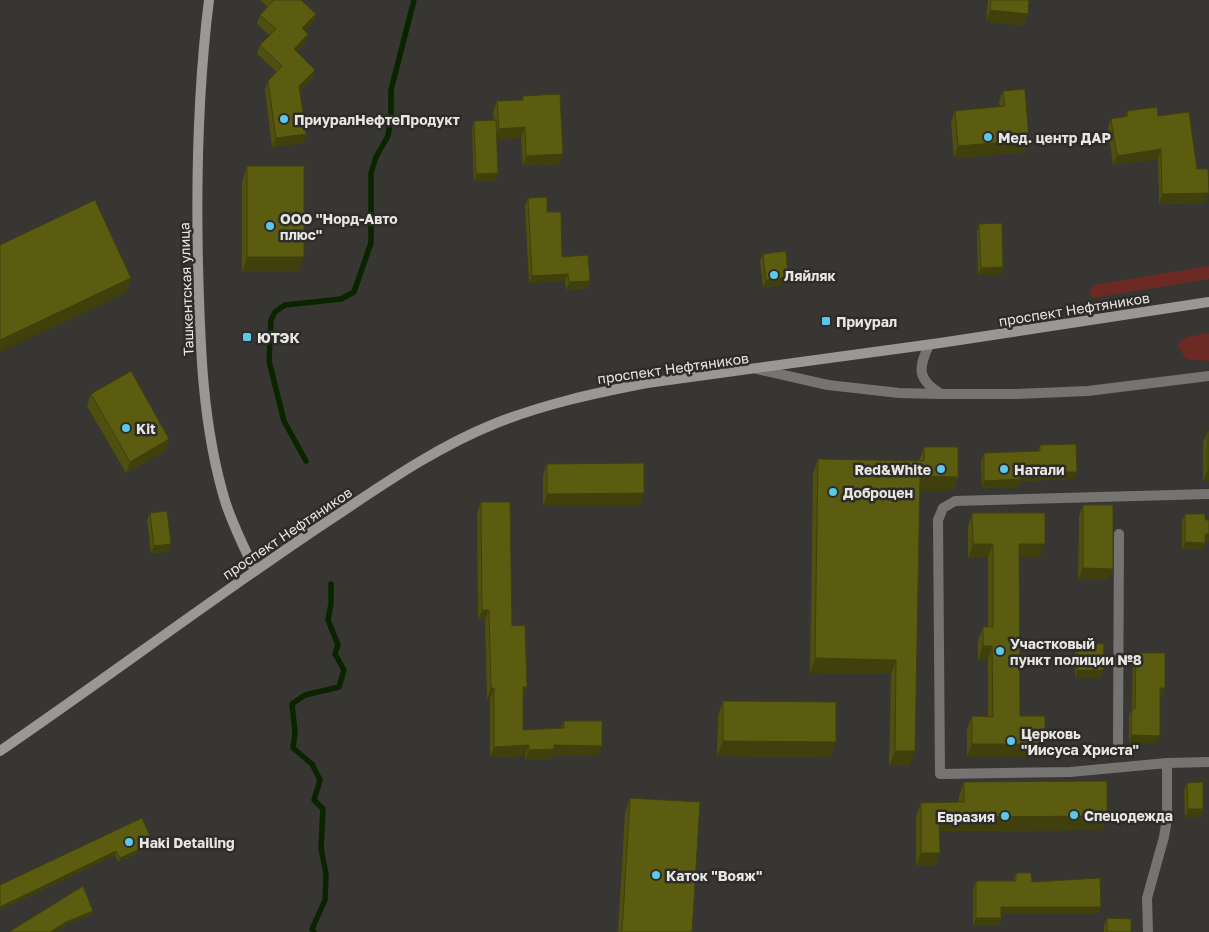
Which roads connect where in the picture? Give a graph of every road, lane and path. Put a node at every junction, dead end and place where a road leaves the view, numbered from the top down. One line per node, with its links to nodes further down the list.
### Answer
1 (209, 0): 9 (main road, Ташкентская улица)
2 (1209, 302): 3 (main road, проспект Нефтяников)
3 (929, 345): 4 (main road, проспект Нефтяников); 6 (street)
4 (757, 370): 6 (street); 9 (main road, проспект Нефтяников)
5 (1209, 376): 6 (street)
6 (942, 394)
7 (1209, 494): 13 (street)
8 (1119, 534): 10 (street)
9 (254, 570): 11 (main road, проспект Нефтяников)
10 (1118, 744)
11 (0, 751)
12 (1209, 762): 13 (street)
13 (1167, 763): 14 (street)
14 (1148, 932)

